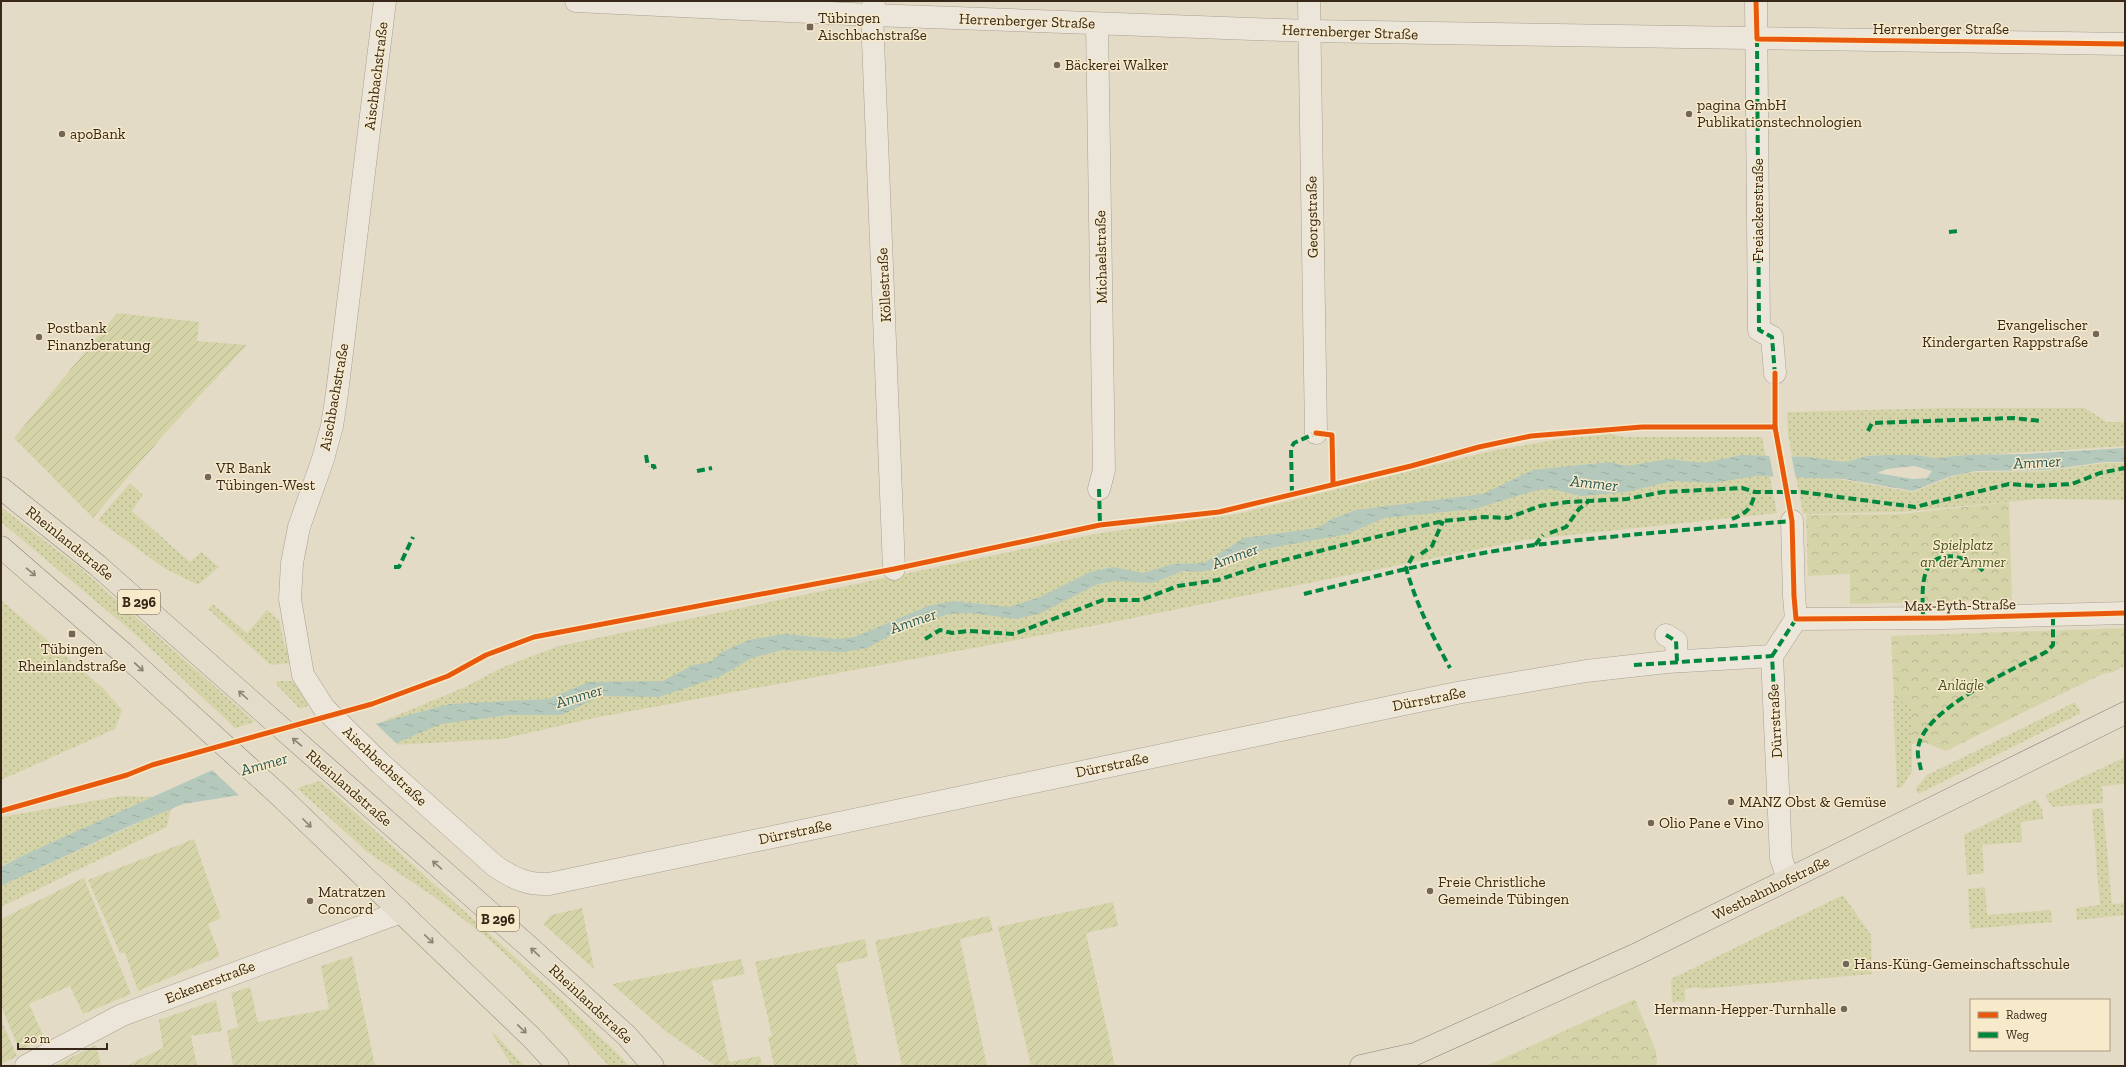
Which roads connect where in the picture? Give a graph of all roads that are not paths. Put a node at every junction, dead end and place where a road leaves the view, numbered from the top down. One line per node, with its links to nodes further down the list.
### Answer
1 (385, 1): 24 (street, Aischbachstraße)
2 (576, 1): 5 (street, Herrenberger Straße)
3 (1309, 1): 7 (street, Georgstraße)
4 (1756, 1): 8 (street)
5 (873, 8): 6 (street, Herrenberger Straße); 16 (street, Köllestraße)
6 (1097, 24): 7 (street, Herrenberger Straße); 13 (street, Michaelstraße)
7 (1309, 32): 8 (street, Herrenberger Straße); 11 (street, Georgstraße)
8 (1757, 39): 9 (street, Herrenberger Straße); 10 (street, Freiackerstraße)
9 (2125, 44)
10 (1775, 373)
11 (1316, 432)
12 (1, 488): 29 (main road, Rheinlandstraße / B 296, one-way to 12)
13 (1100, 489)
14 (1792, 522): 18 (street)
15 (1, 547): 25 (main road, one-way to 25)
16 (894, 569)
17 (2125, 613): 18 (street, Max-Eyth-Straße)
18 (1796, 619): 20 (street)
19 (1666, 635): 21 (street)
20 (1772, 656): 21 (street, Dürrstraße); 23 (street, Dürrstraße)
21 (1677, 661): 24 (street, Dürrstraße)
22 (2125, 713): 23 (main road, Westbahnhofstraße)
23 (1788, 879): 26 (main road, Westbahnhofstraße)
24 (548, 884)
25 (401, 912): 27 (street, Eckenerstraße); 28 (main road, one-way to 28)
26 (1404, 1060): 30 (main road, Westbahnhofstraße)
27 (26, 1066)
28 (558, 1066)
29 (653, 1066)
30 (1361, 1066)

